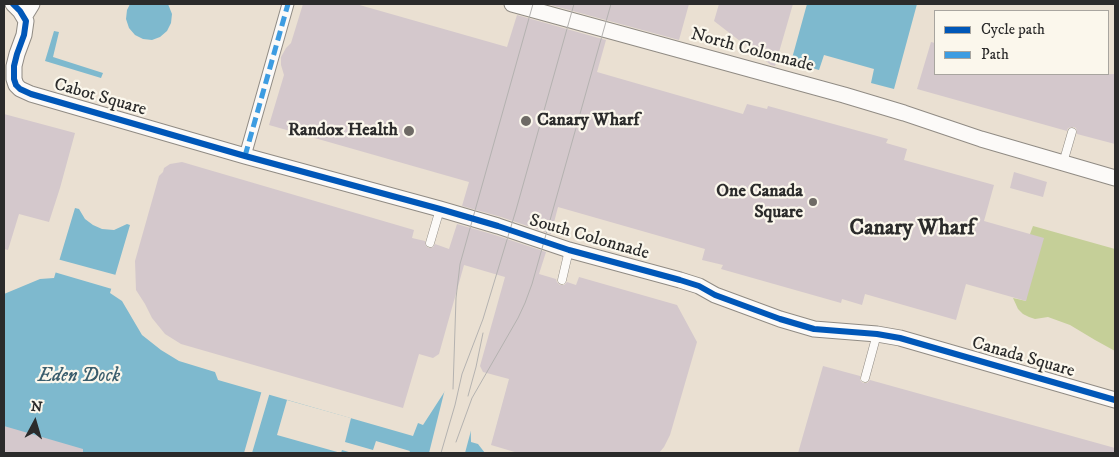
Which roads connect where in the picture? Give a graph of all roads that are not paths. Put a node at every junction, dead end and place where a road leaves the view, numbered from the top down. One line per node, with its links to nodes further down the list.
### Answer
1 (13, 4): 5 (street)
2 (32, 4): 5 (street, Cabot Square)
3 (288, 4): 7 (street)
4 (512, 4): 8 (street, North Colonnade)
5 (24, 18): 7 (street, Cabot Square)
6 (1072, 132): 8 (lane)
7 (245, 156): 10 (street, South Colonnade)
8 (1063, 163): 9 (street)
9 (1115, 178)
10 (440, 209): 11 (lane); 12 (street, South Colonnade)
11 (430, 243)
12 (569, 250): 13 (lane); 14 (street, South Colonnade)
13 (562, 280)
14 (877, 334): 15 (street, South Colonnade); 16 (lane)
15 (923, 344): 17 (street, Canada Square)
16 (865, 378)
17 (1115, 400)

